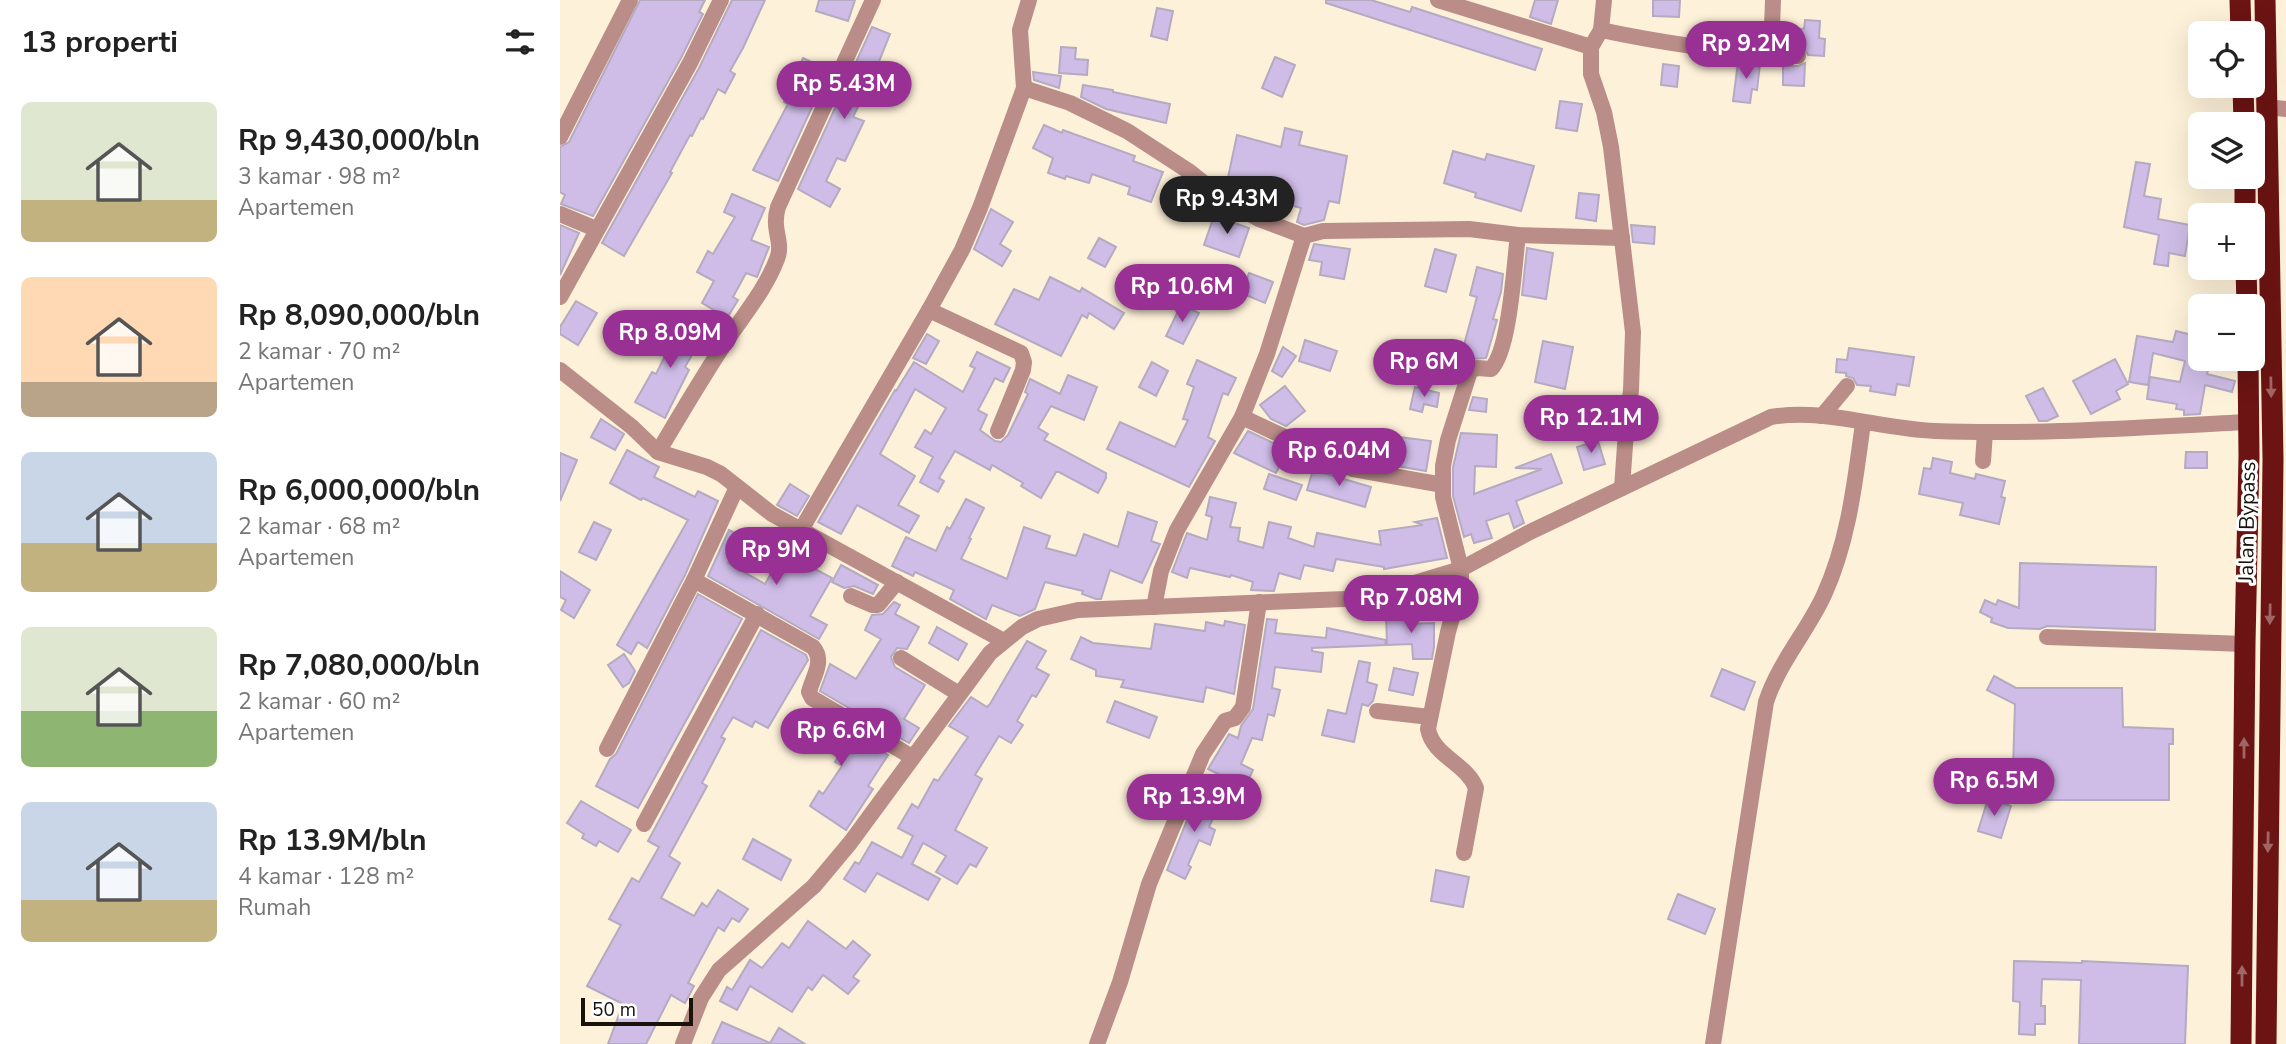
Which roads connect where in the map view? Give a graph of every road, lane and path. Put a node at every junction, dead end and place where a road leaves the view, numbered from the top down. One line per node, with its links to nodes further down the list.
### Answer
1 (630, 0): 17 (street)
2 (721, 0): 19 (street)
3 (873, 0): 35 (street)
4 (1028, 0): 15 (street)
5 (1438, 0): 12 (street)
6 (1604, 0): 11 (street)
7 (1773, 0): 13 (street)
8 (2240, 0): 10 (highway)
9 (2265, 0): 16 (highway, Jalan Bypass)
10 (2241, 21)
11 (1601, 30): 12 (street); 13 (street)
12 (1591, 47): 22 (street)
13 (1771, 55): 14 (street)
14 (1798, 56)
15 (1024, 88): 21 (street); 24 (street)
16 (2276, 108): 25 (highway, Jalan Bypass)
17 (560, 137)
18 (560, 214): 19 (street)
19 (596, 229): 23 (street)
20 (1518, 235): 21 (street); 22 (street); 39 (street)
21 (1304, 236): 30 (street)
22 (1622, 238): 41 (street)
23 (560, 298)
24 (929, 310): 33 (street); 42 (street)
25 (2278, 335): 38 (highway, Jalan Bypass, one-way to 38)
26 (560, 370): 35 (street)
27 (2248, 371): 31 (highway, Jalan Bypass)
28 (1847, 386): 29 (street)
29 (1822, 416): 32 (street); 41 (street)
30 (1242, 417): 39 (street); 48 (street)
31 (2249, 422): 34 (street); 36 (highway, Jalan Bypass)
32 (1863, 423): 34 (street); 64 (street)
33 (998, 431)
34 (1985, 432): 37 (street)
35 (658, 452): 40 (street)
36 (2249, 456): 38 (street); 52 (highway, Jalan Bypass)
37 (1983, 461)
38 (2280, 461): 57 (highway, Jalan Bypass, one-way to 57)
39 (1443, 485): 43 (street)
40 (737, 487): 42 (street); 44 (street)
41 (1622, 488): 43 (street)
42 (801, 530): 45 (street)
43 (1461, 569): 47 (street); 56 (street)
44 (694, 580): 49 (street); 58 (street)
45 (897, 582): 46 (street); 51 (street)
46 (851, 596)
47 (1259, 602): 48 (street); 63 (street)
48 (1154, 607): 51 (street)
49 (757, 614): 59 (street); 60 (street)
50 (2047, 637): 52 (street)
51 (1002, 640): 54 (street)
52 (2245, 644): 65 (highway, Jalan Bypass, one-way to 52)
53 (901, 658): 54 (street)
54 (959, 694): 59 (street)
55 (1377, 710): 56 (street)
56 (1430, 717): 61 (street)
57 (2277, 718): 66 (highway, Jalan Bypass, one-way to 66)
58 (607, 749)
59 (912, 758): 62 (street)
60 (644, 824)
61 (1464, 853)
62 (683, 1044)
63 (1097, 1044)
64 (1713, 1044)
65 (2241, 1044)
66 (2266, 1044)

